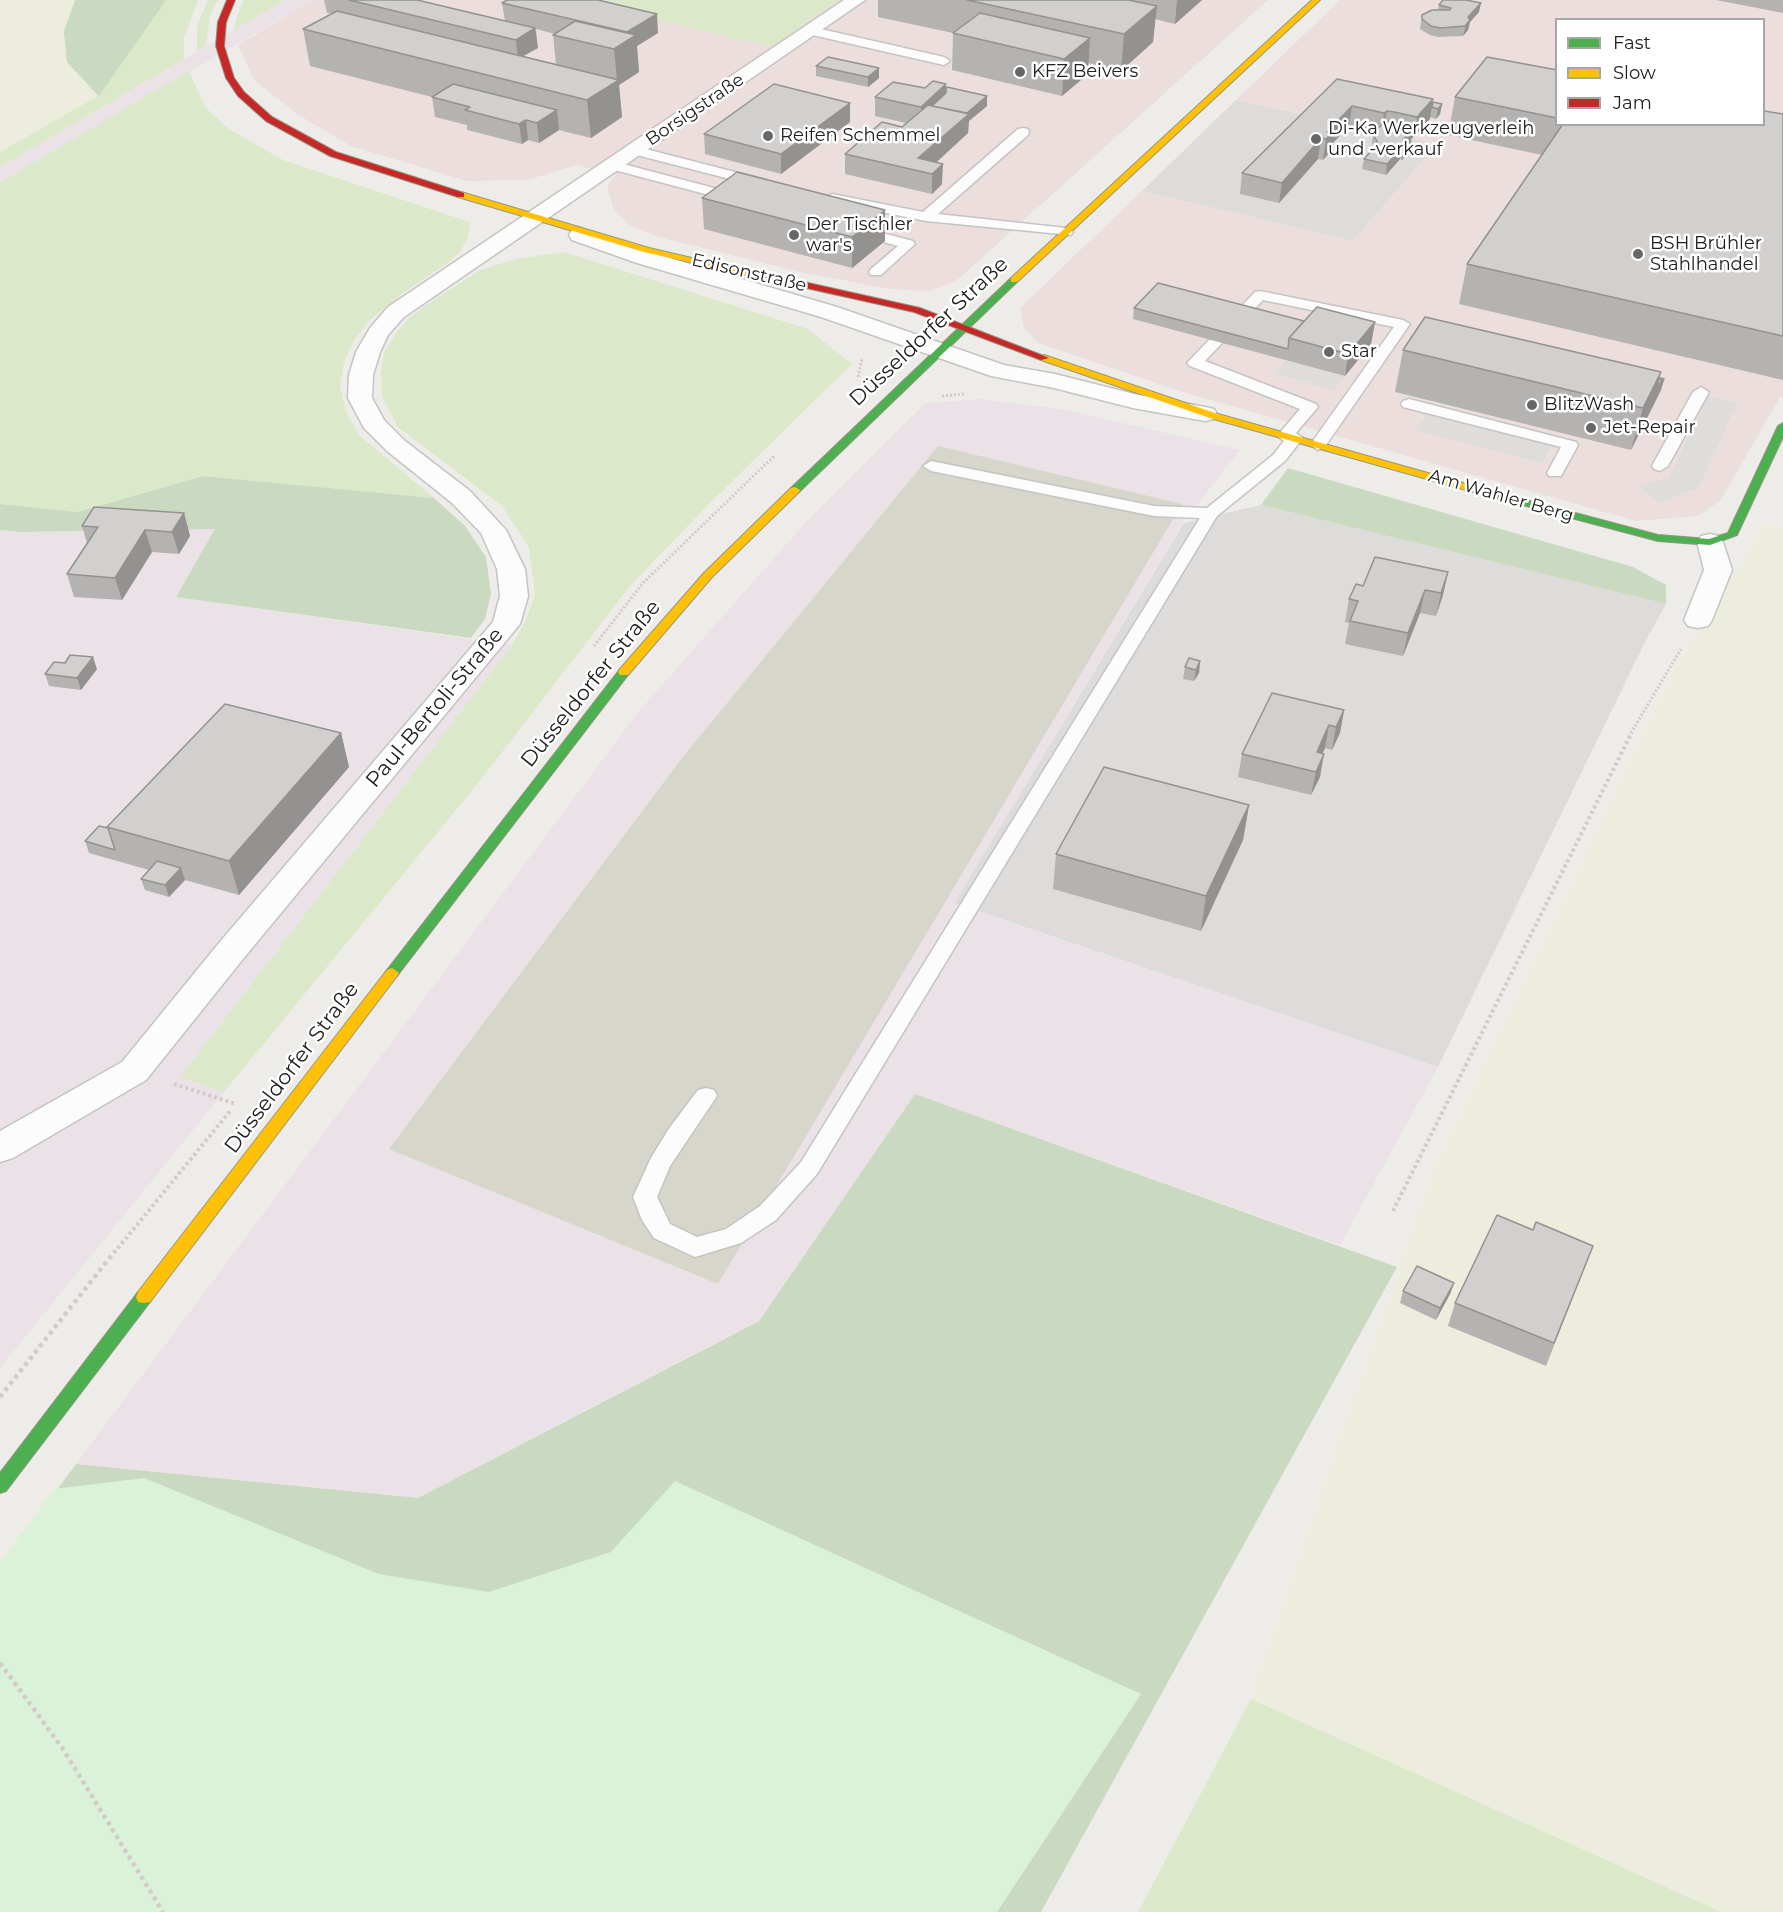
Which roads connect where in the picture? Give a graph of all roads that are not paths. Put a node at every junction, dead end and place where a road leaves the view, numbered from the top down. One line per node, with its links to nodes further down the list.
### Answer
1 (231, 0): 13 (main road, Edisonstraße)
2 (856, 0): 4 (street, Borsigstraße)
3 (1316, 0): 15 (main road, Düsseldorfer Straße)
4 (812, 31): 5 (lane); 7 (street, Borsigstraße)
5 (944, 62)
6 (1023, 132): 12 (lane)
7 (634, 150): 8 (street, Borsigstraße); 9 (lane)
8 (612, 165): 11 (lane); 13 (street, Borsigstraße)
9 (779, 187)
10 (813, 194): 12 (lane)
11 (749, 202)
12 (926, 217): 15 (lane)
13 (534, 218): 17 (main road, Edisonstraße); 18 (street, Edisonstraße); 32 (street, Paul-Bertoli-Straße)
14 (840, 226): 16 (lane)
15 (1066, 232): 17 (main road, Düsseldorfer Straße)
16 (876, 272)
17 (964, 327): 18 (main road, Düsseldorfer Straße); 21 (main road, Am Wahler Berg)
18 (938, 351): 21 (street, Am Wahler Berg); 33 (main road, Düsseldorfer Straße)
19 (1701, 392): 26 (lane)
20 (1409, 404): 27 (lane)
21 (1214, 416): 23 (main road, Am Wahler Berg)
22 (1783, 426): 29 (main road)
23 (1290, 437): 24 (main road, Am Wahler Berg); 24 (lane); 28 (lane)
24 (1318, 445): 29 (main road, Am Wahler Berg)
25 (931, 466): 28 (lane)
26 (1660, 466)
27 (1555, 473)
28 (1210, 513): 31 (lane)
29 (1710, 542): 30 (street)
30 (1698, 620)
31 (706, 1096)
32 (0, 1148)
33 (0, 1486)

